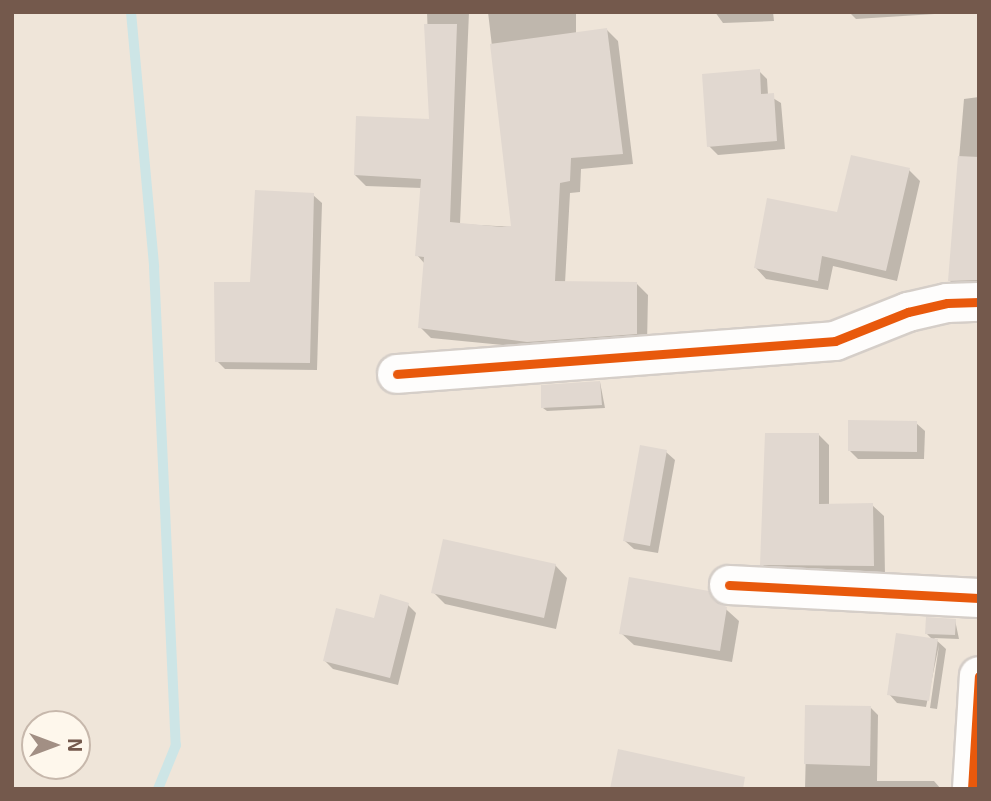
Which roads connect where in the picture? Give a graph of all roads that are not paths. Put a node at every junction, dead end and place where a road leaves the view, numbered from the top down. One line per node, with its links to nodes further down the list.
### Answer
1 (979, 302): 2 (street)
2 (397, 374)
3 (730, 585): 4 (street)
4 (979, 598)
5 (979, 676): 6 (street)
6 (972, 789)

